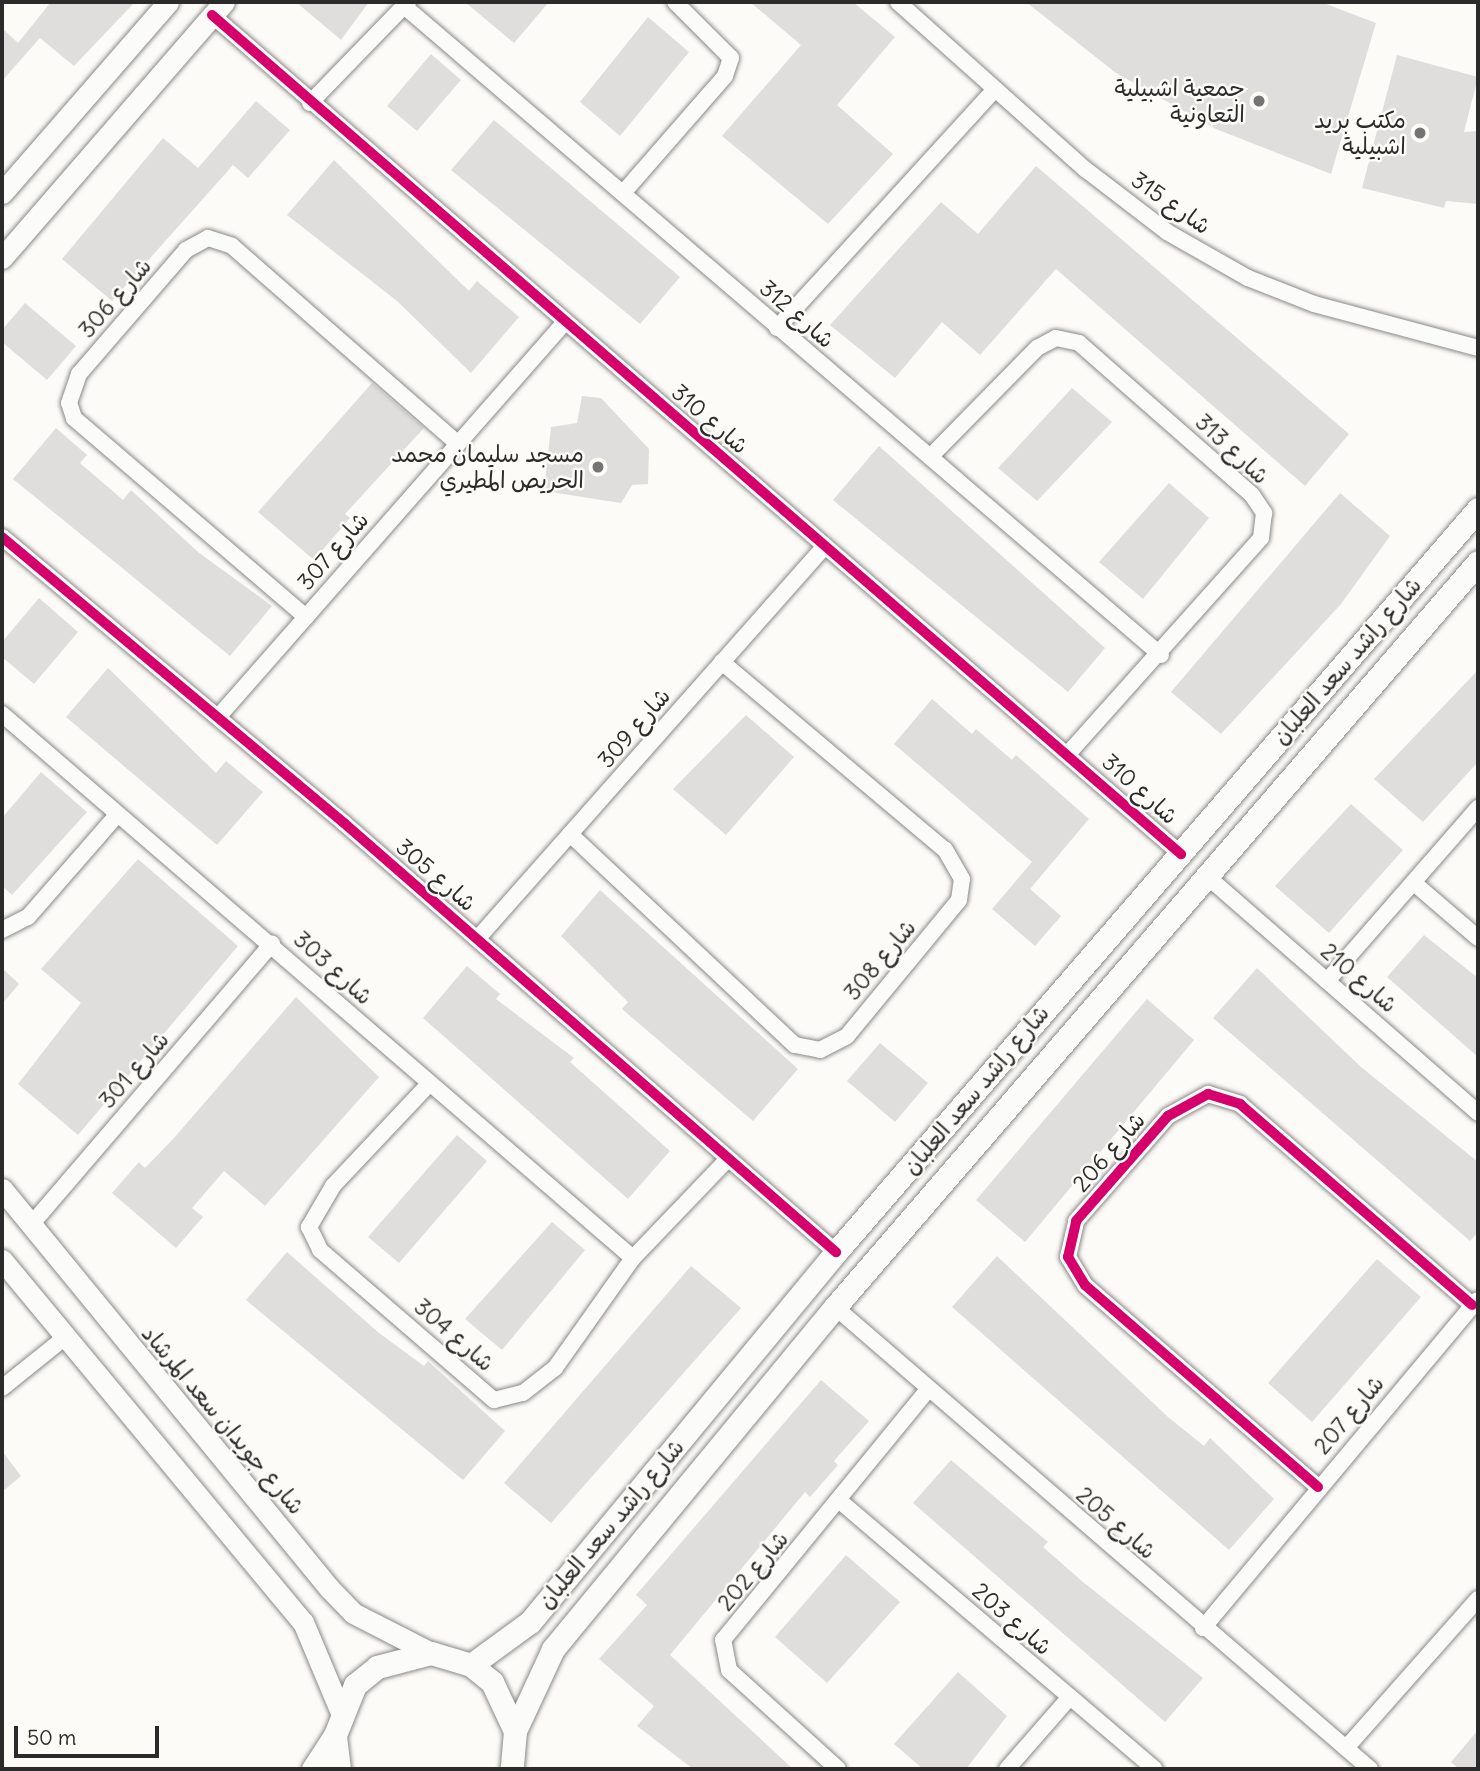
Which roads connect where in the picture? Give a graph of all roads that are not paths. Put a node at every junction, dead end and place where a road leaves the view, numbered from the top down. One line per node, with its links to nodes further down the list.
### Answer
1 (169, 2): 8 (street)
2 (675, 2): 9 (street)
3 (898, 2): 6 (street, شارع 315)
4 (406, 4): 7 (street); 9 (street, شارع 312)
5 (218, 8): 7 (street, شارع 310); 10 (street)
6 (994, 90): 12 (street); 13 (street, شارع 315)
7 (310, 103): 11 (street, شارع 310)
8 (5, 183)
9 (623, 192): 12 (street, شارع 312)
10 (2, 258)
11 (565, 321): 14 (street, شارع 307); 18 (street, شارع 310)
12 (776, 328): 15 (street, شارع 312)
13 (1476, 351)
14 (458, 444): 20 (street, شارع 307); 20 (street, شارع 306)
15 (930, 457): 21 (street, شارع 312); 21 (street, شارع 313)
16 (1478, 509): 29 (main road, شارع راشد سعد العلبان)
17 (4, 543): 24 (street, شارع 305)
18 (824, 547): 22 (street, شارع 309); 25 (street, شارع 310)
19 (1478, 562): 30 (main road, شارع راشد سعد العلبان)
20 (306, 617): 24 (street, شارع 307)
21 (1161, 655): 25 (street, شارع 313)
22 (722, 662): 28 (street, شارع 309); 28 (street, شارع 308)
23 (2, 714): 27 (street, شارع 303)
24 (219, 716): 33 (street, شارع 305)
25 (1069, 753): 29 (street, شارع 310)
26 (1478, 808): 31 (street)
27 (117, 815): 32 (street); 35 (street, شارع 303)
28 (570, 834): 33 (street, شارع 309)
29 (1181, 854): 36 (main road, شارع راشد سعد العلبان)
30 (1209, 878): 37 (main road, شارع راشد سعد العلبان); 38 (street, شارع 210)
31 (1415, 883): 34 (street); 38 (street)
32 (2, 930)
33 (478, 938): 41 (street, شارع 305)
34 (1478, 938)
35 (272, 944): 39 (street, شارع 303); 45 (street, شارع 301)
36 (1098, 945): 37 (main road); 42 (main road, شارع راشد سعد العلبان)
37 (1128, 970): 44 (main road, شارع راشد سعد العلبان)
38 (1327, 981): 40 (street, شارع 210)
39 (429, 1084): 47 (street, شارع 303); 47 (street, شارع 304)
40 (1478, 1113)
41 (727, 1160): 46 (street, شارع 305); 47 (street, شارع 304)
42 (903, 1176): 44 (main road); 46 (main road, شارع راشد سعد العلبان)
43 (2, 1189): 45 (street, شارع جويدان سعد المرشاد)
44 (929, 1205): 50 (main road, شارع راشد سعد العلبان)
45 (30, 1226): 59 (street, شارع جويدان سعد المرشاد)
46 (836, 1252): 60 (main road, شارع راشد سعد العلبان)
47 (633, 1258)
48 (2, 1259): 51 (street)
49 (1475, 1302): 54 (street, شارع 207); 54 (street, شارع 206)
50 (835, 1307): 53 (street, شارع 205); 63 (main road, شارع راشد سعد العلبان)
51 (63, 1339): 52 (street); 62 (street)
52 (2, 1388)
53 (927, 1391): 55 (street, شارع 202); 58 (street, شارع 205)
54 (1318, 1488): 58 (street, شارع 207)
55 (841, 1502): 61 (street, شارع 203); 69 (street, شارع 202)
56 (1478, 1599): 57 (street)
57 (1472, 1618): 65 (street)
58 (1203, 1628): 65 (street, شارع 205)
59 (431, 1653): 60 (main road); 62 (main road)
60 (471, 1665): 63 (main road)
61 (1069, 1698): 70 (street); 71 (street, شارع 203)
62 (341, 1710): 64 (main road)
63 (515, 1731): 68 (main road)
64 (335, 1735): 66 (main road); 67 (main road)
65 (1346, 1748): 72 (street, شارع 205)
66 (313, 1769)
67 (339, 1769)
68 (512, 1769)
69 (838, 1769)
70 (1007, 1769)
71 (1155, 1769)
72 (1370, 1769)

